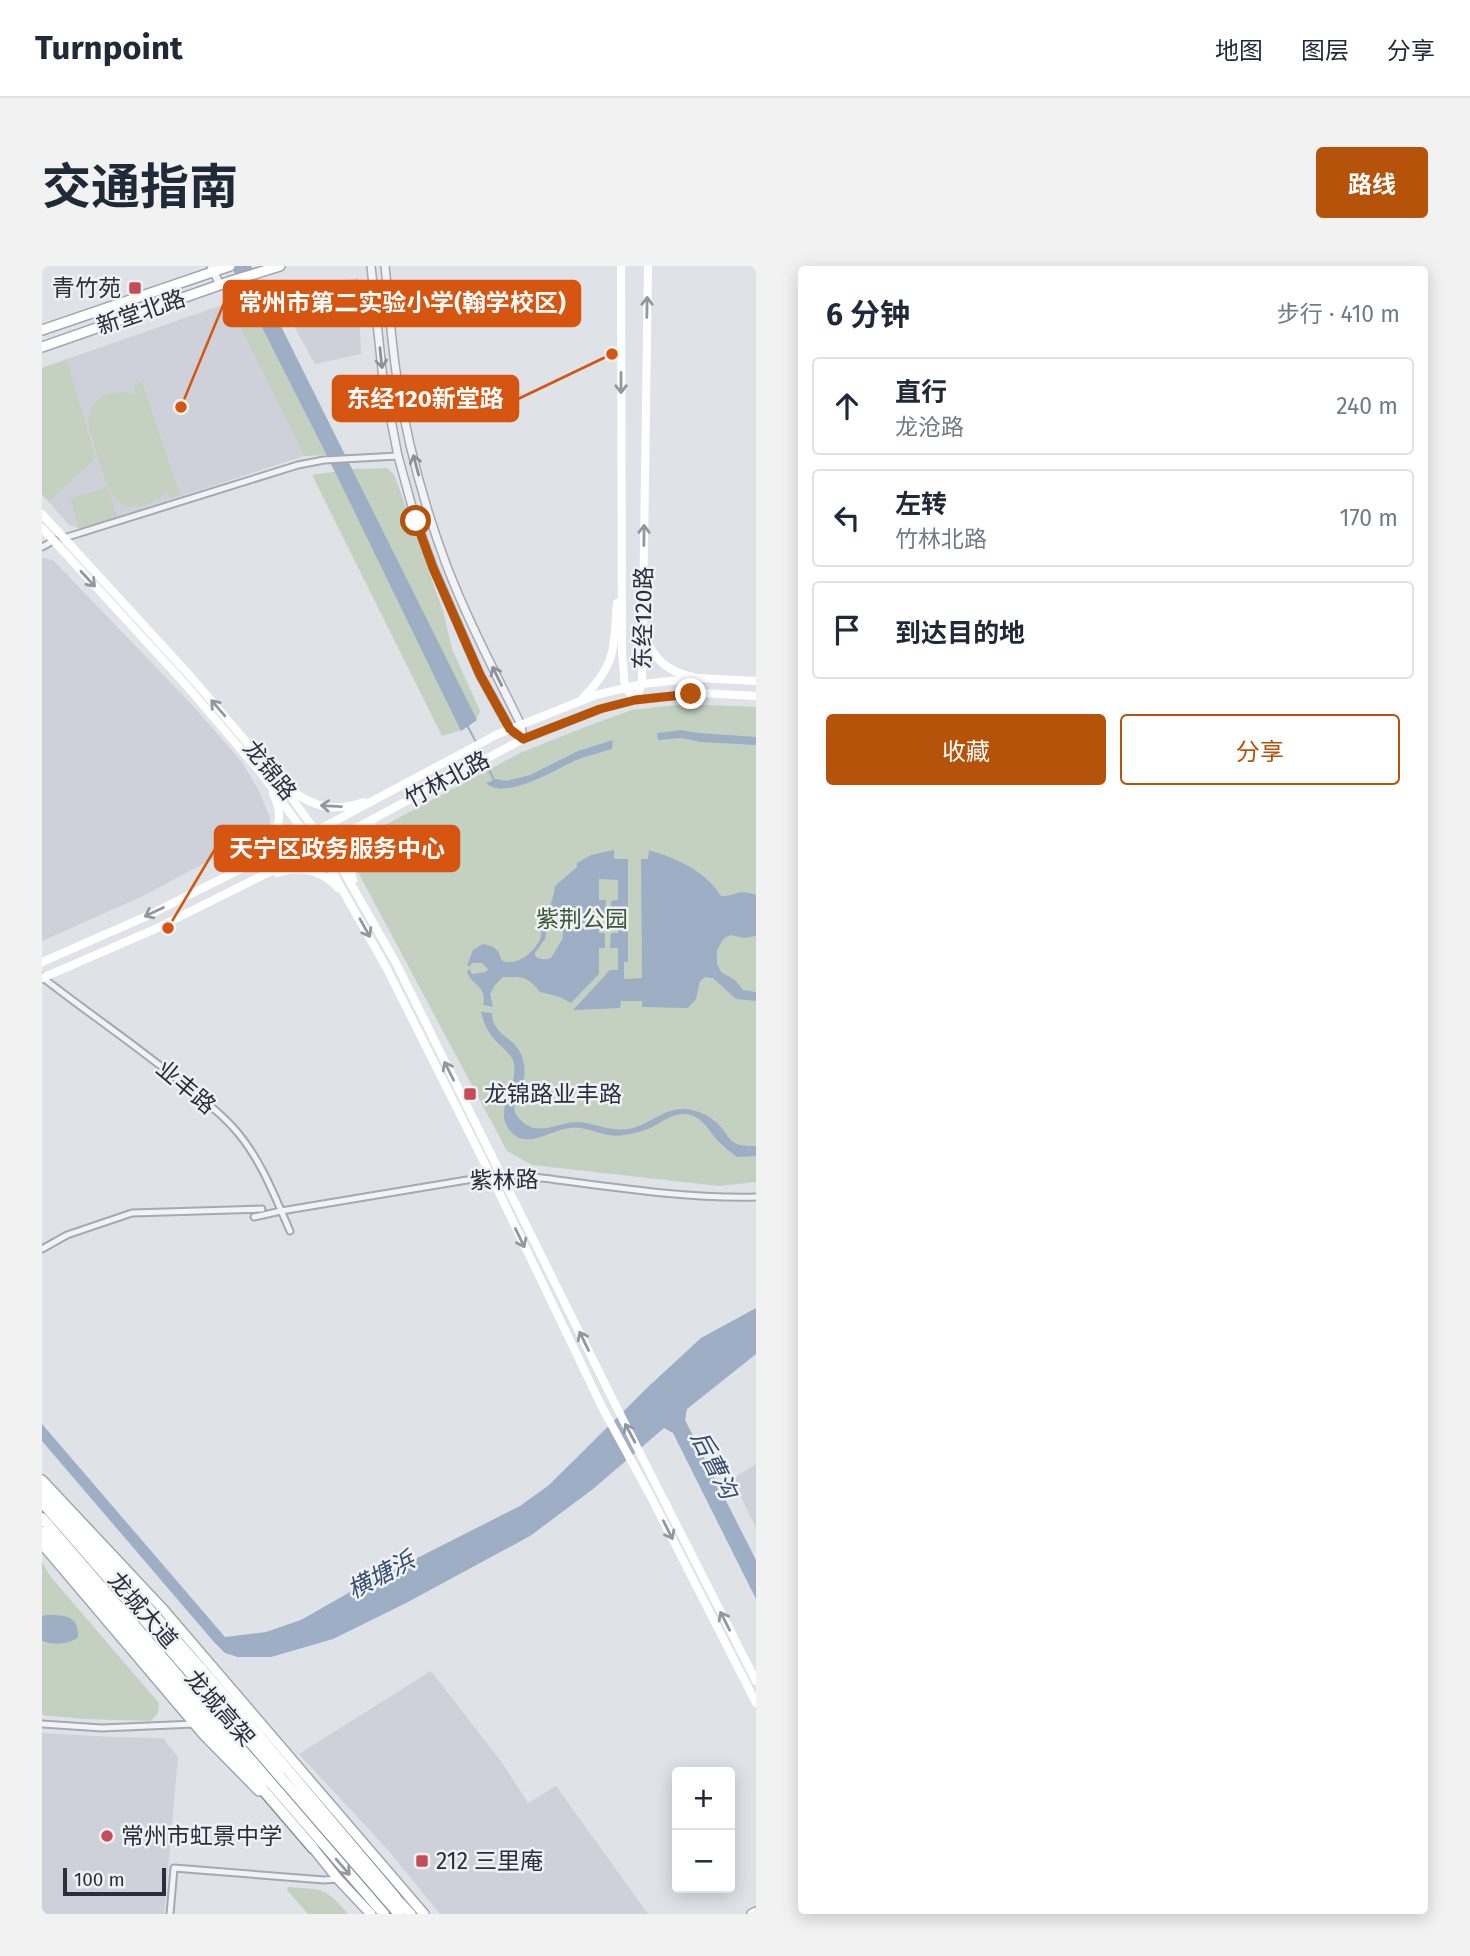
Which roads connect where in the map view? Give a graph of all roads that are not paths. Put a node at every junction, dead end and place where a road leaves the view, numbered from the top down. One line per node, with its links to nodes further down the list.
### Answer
1 (280, 266): 8 (main road, 新堂北路)
2 (371, 266): 11 (street, one-way to 11)
3 (385, 266): 26 (street, one-way to 3)
4 (621, 266): 16 (main road, 东经120路, one-way to 16)
5 (648, 266): 18 (main road, 东经120路, one-way to 5)
6 (228, 267): 7 (main road, 新堂北路)
7 (213, 269): 8 (street); 9 (main road, 新堂北路)
8 (220, 285): 10 (main road, 新堂北路)
9 (42, 330)
10 (42, 347)
11 (398, 456): 14 (street); 27 (street)
12 (42, 514): 14 (main road, 龙锦路)
13 (42, 528): 15 (main road, 龙锦路)
14 (64, 538): 15 (street); 30 (main road, 龙锦路, one-way to 14)
15 (53, 541): 17 (street); 29 (main road, 龙锦路, one-way to 29)
16 (622, 545): 22 (main road, 东经120路); 25 (main road)
17 (42, 547)
18 (643, 628): 19 (main road); 21 (main road, 东经120路)
19 (734, 680): 20 (main road, 竹林北路); 21 (main road, 竹林北路)
20 (756, 681)
21 (642, 684): 22 (main road, 竹林北路); 24 (main road, 东经120路)
22 (625, 687): 24 (main road, 东经120路); 25 (main road, 竹林北路)
23 (756, 696): 24 (main road, 竹林北路)
24 (635, 700): 28 (main road, 竹林北路)
25 (580, 701): 26 (main road, 竹林北路)
26 (521, 725): 27 (main road, 竹林北路); 28 (street)
27 (510, 729): 28 (street); 31 (main road, 竹林北路)
28 (523, 739): 32 (main road, 竹林北路)
29 (261, 773): 34 (main road, 龙锦路); 37 (main road)
30 (278, 779): 31 (main road, one-way to 30); 33 (main road, 龙锦路)
31 (390, 793): 33 (main road, 竹林北路)
32 (380, 815): 35 (main road, 竹林北路); 39 (main road)
33 (318, 831): 34 (main road, 竹林北路); 35 (main road, 龙锦路)
34 (307, 836): 36 (main road, 龙锦路); 37 (main road, 竹林北路)
35 (326, 844): 36 (main road, 竹林北路); 39 (main road, 龙锦路)
36 (317, 849): 38 (main road, 竹林北路); 40 (main road, 龙锦路)
37 (244, 868): 41 (main road, 竹林北路, one-way to 41)
38 (251, 881): 40 (main road); 42 (main road, 竹林北路)
39 (362, 903): 43 (main road, 龙锦路, one-way to 39)
40 (352, 904): 44 (main road, 龙锦路, one-way to 44)
41 (42, 962)
42 (42, 978): 47 (street, 业丰路)
43 (502, 1175): 44 (street, 紫林路); 45 (street, 紫林路); 59 (main road, 龙锦路, one-way to 43)
44 (491, 1176): 47 (street, 紫林路); 60 (main road, 龙锦路, one-way to 60)
45 (756, 1197)
46 (261, 1209): 50 (street)
47 (281, 1211): 48 (street, 紫林路); 49 (street, 业丰路)
48 (254, 1217)
49 (289, 1231)
50 (42, 1249)
51 (42, 1480): 71 (main road)
52 (42, 1486): 65 (highway)
53 (42, 1494): 65 (main road, 龙城大道)
54 (42, 1502): 69 (highway, 龙城高架)
55 (42, 1518): 68 (highway, 龙城高架, one-way to 68)
56 (42, 1526): 63 (main road, 龙城大道)
57 (42, 1532): 63 (highway)
58 (42, 1545): 62 (main road)
59 (756, 1681)
60 (756, 1703)
61 (42, 1724): 62 (street)
62 (195, 1724): 63 (main road)
63 (313, 1847): 64 (main road, 龙城大道)
64 (338, 1879): 66 (street); 67 (main road, 龙城大道)
65 (396, 1898): 70 (main road, 龙城大道)
66 (170, 1914)
67 (370, 1914)
68 (384, 1914)
69 (399, 1914)
70 (411, 1914)
71 (424, 1914)

